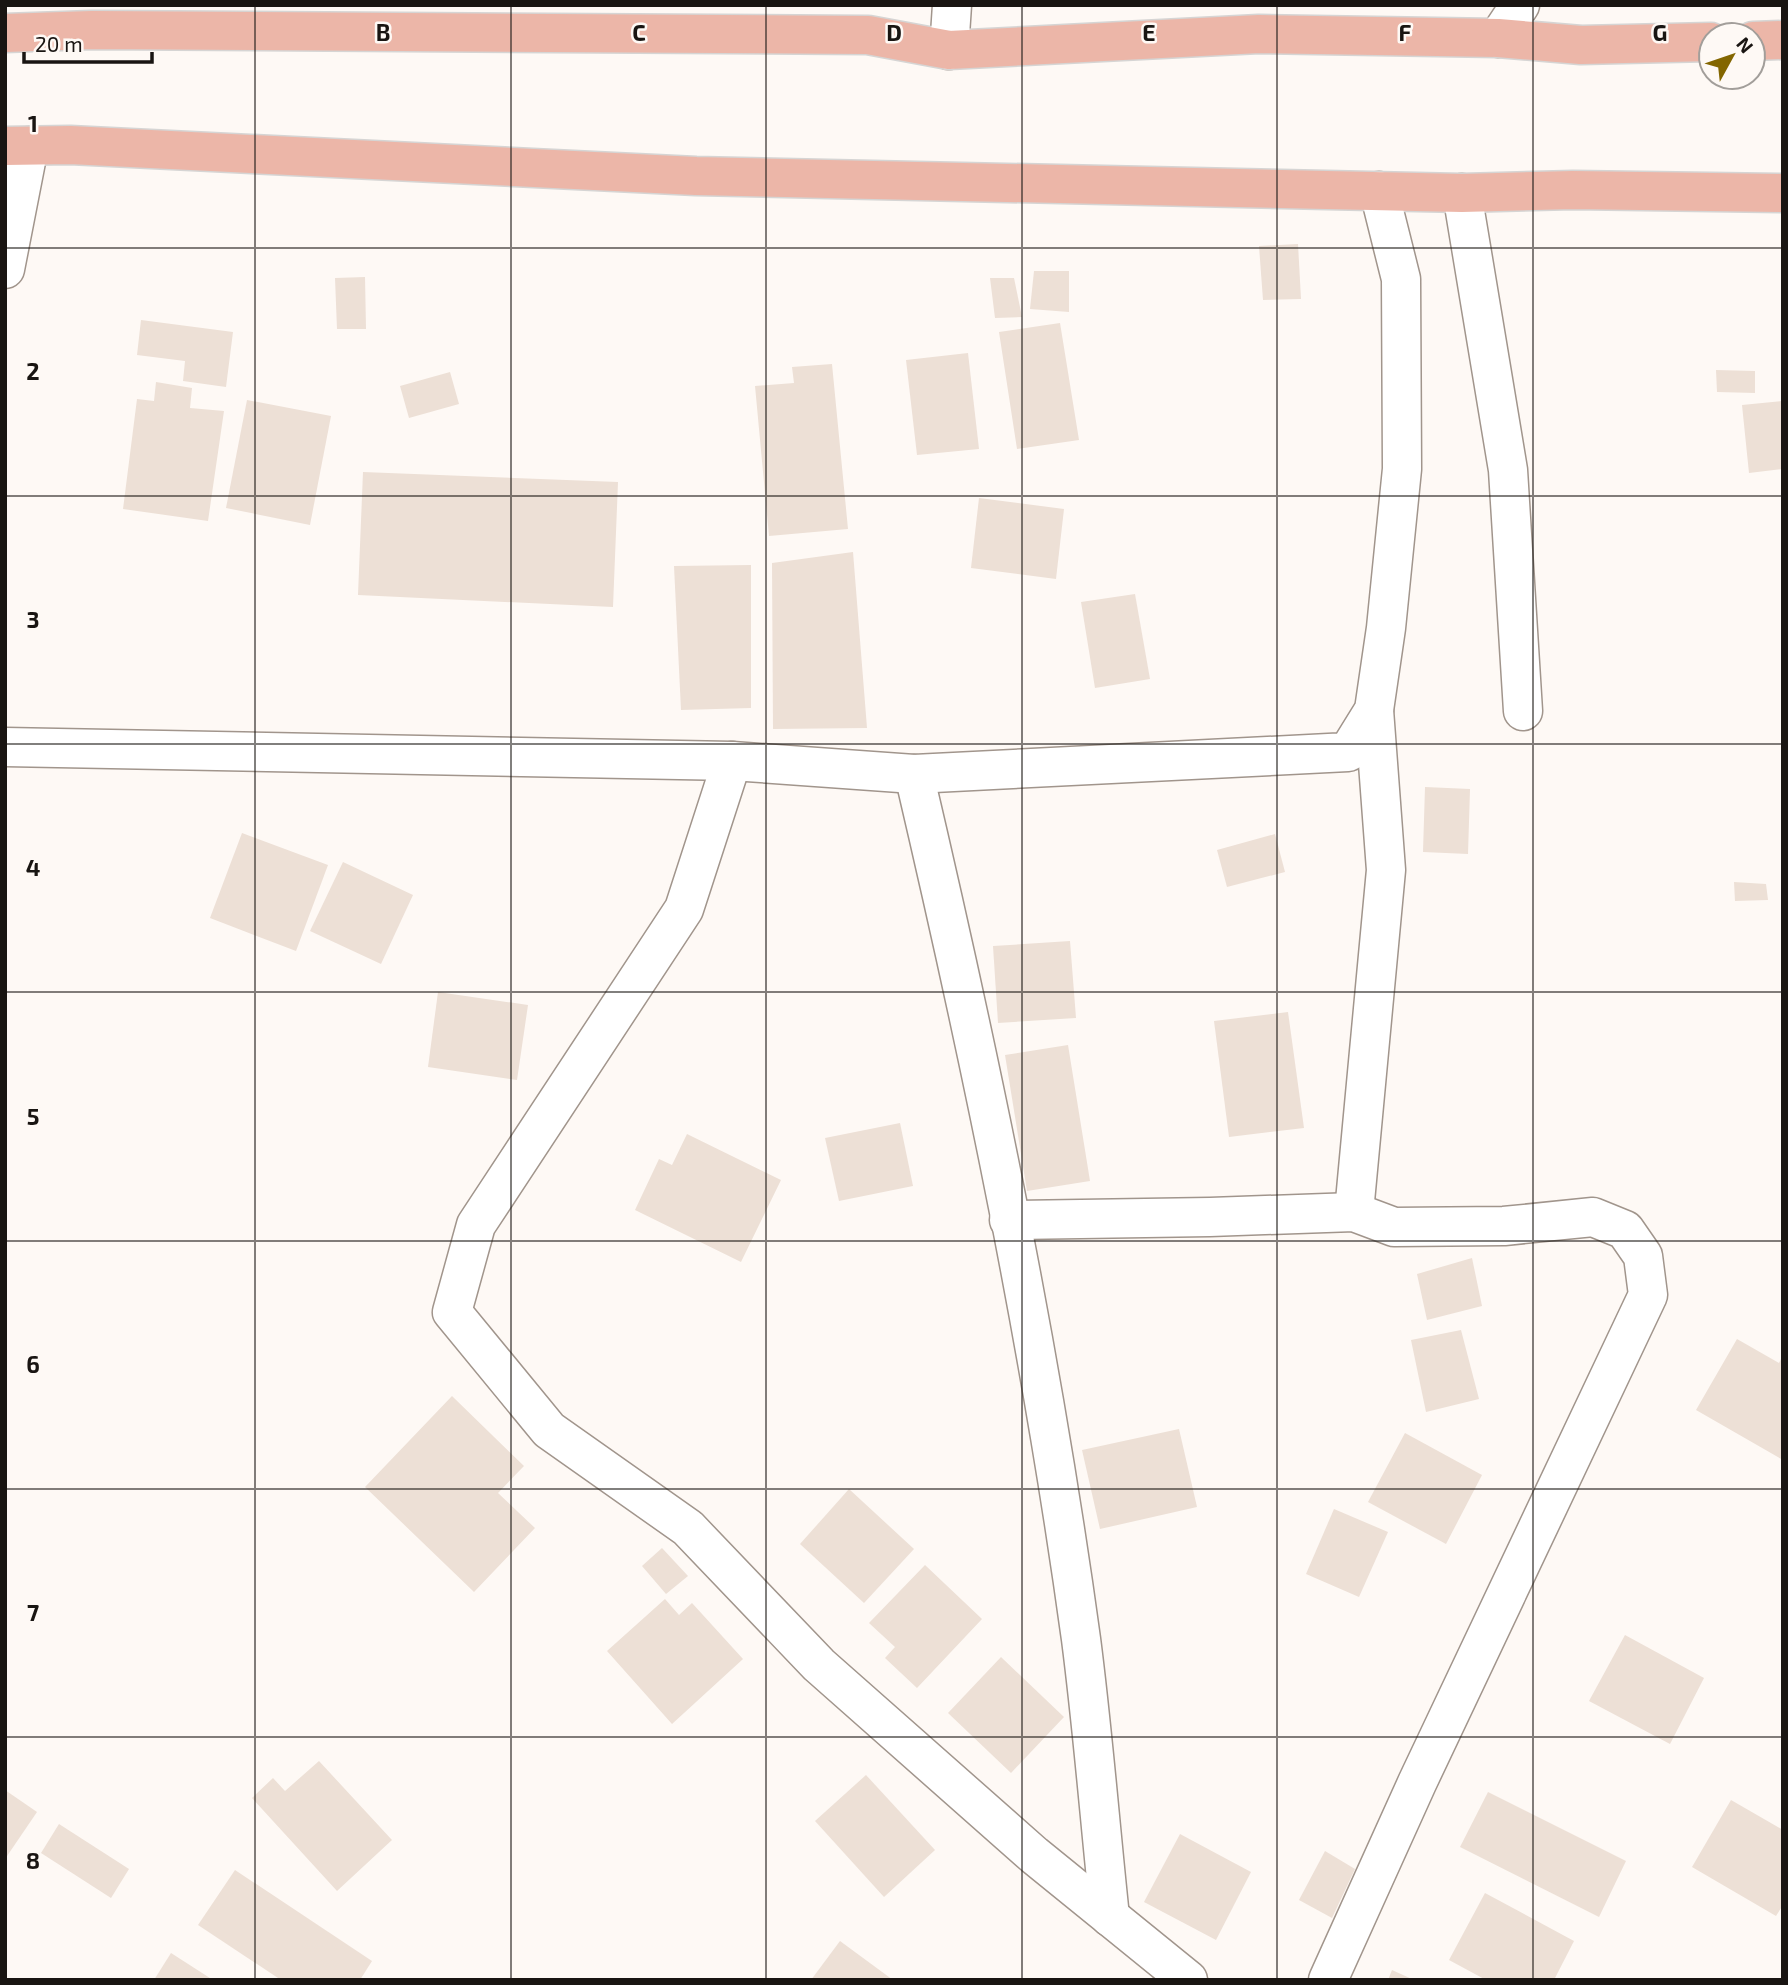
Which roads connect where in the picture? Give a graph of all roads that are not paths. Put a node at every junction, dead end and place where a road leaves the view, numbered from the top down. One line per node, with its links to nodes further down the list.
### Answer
1 (952, 5): 6 (street)
2 (1520, 5): 4 (street)
3 (5, 33): 6 (main road)
4 (1498, 38): 5 (main road); 6 (main road)
5 (1697, 42)
6 (949, 50)
7 (17, 146): 8 (main road); 11 (street)
8 (1379, 191): 9 (main road); 12 (street)
9 (1462, 193): 10 (main road); 13 (street)
10 (1783, 193)
11 (5, 269)
12 (1374, 710): 16 (street); 17 (street)
13 (1523, 711)
14 (5, 747): 15 (street)
15 (732, 761): 16 (street); 19 (street)
16 (914, 774): 18 (street)
17 (1354, 1212): 18 (street); 21 (street)
18 (1009, 1220): 19 (street)
19 (1110, 1917): 20 (street)
20 (1188, 1980)
21 (1328, 1980)

